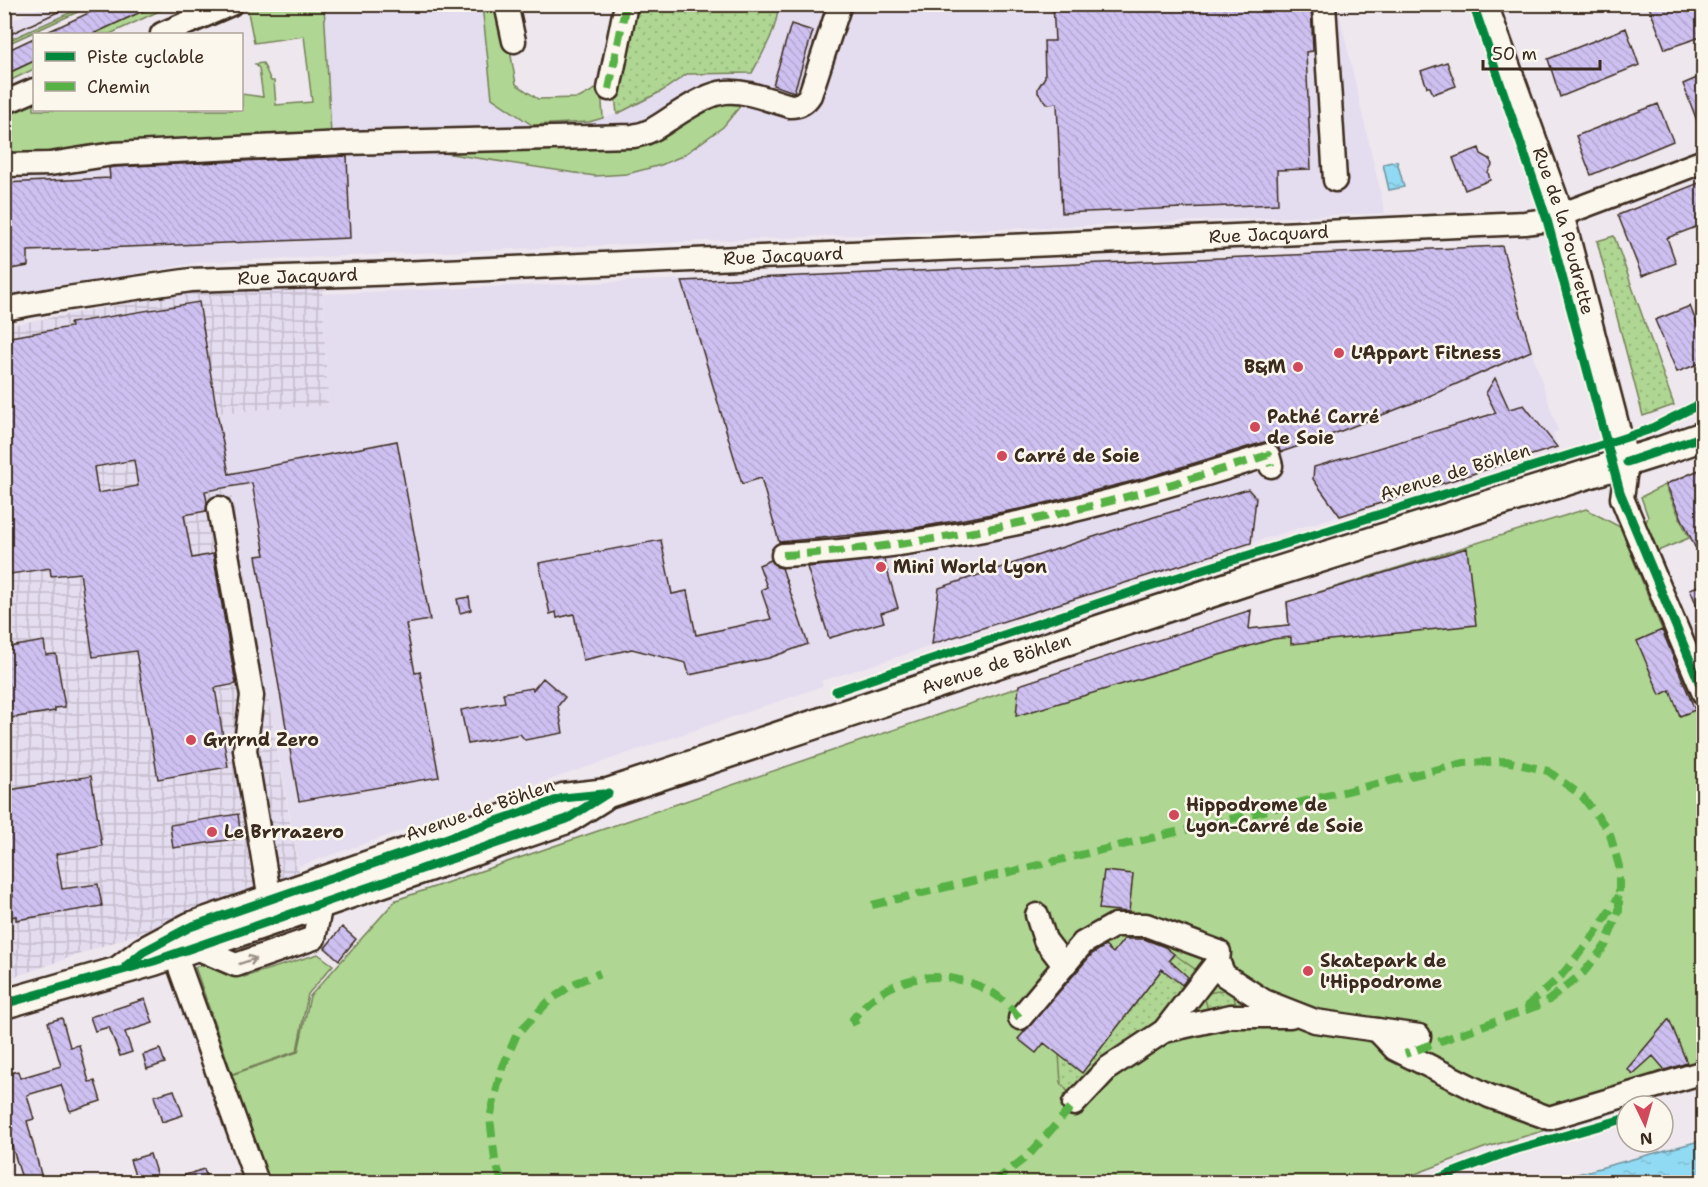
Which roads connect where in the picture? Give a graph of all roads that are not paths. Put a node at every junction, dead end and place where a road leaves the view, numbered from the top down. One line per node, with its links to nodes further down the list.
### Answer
1 (231, 4): 7 (street)
2 (507, 4): 8 (street)
3 (626, 4): 9 (street)
4 (840, 4): 13 (street)
5 (1324, 4): 14 (street)
6 (1486, 4): 15 (street, Rue de la Poudrette)
7 (164, 33)
8 (514, 41)
9 (609, 89)
10 (33, 90): 11 (street)
11 (4, 103)
12 (1704, 161): 15 (street, Rue Jacquard)
13 (4, 165)
14 (1335, 180)
15 (1562, 214): 16 (street, Rue Jacquard); 18 (street, Rue de la Poudrette)
16 (4, 309)
17 (1704, 436): 18 (main road, Avenue de Böhlen)
18 (1627, 462): 22 (street); 23 (main road, Avenue de Böhlen)
19 (1271, 466): 21 (street)
20 (219, 508): 24 (street)
21 (783, 555)
22 (1704, 694)
23 (608, 793): 24 (main road, Avenue de Böhlen); 27 (main road, Avenue de Böhlen, one-way to 23)
24 (270, 900): 25 (main road, Avenue de Böhlen)
25 (230, 913): 27 (main road, Avenue de Böhlen); 30 (main road, Avenue de Böhlen)
26 (1037, 915): 29 (street)
27 (184, 951): 30 (main road, Avenue de Böhlen); 39 (street)
28 (1218, 961): 29 (street); 32 (street); 35 (street)
29 (1064, 965): 33 (street)
30 (121, 969): 31 (main road, Avenue de Böhlen)
31 (4, 1004)
32 (1302, 1016): 34 (street); 35 (street)
33 (1020, 1018)
34 (1377, 1030): 36 (street); 37 (street)
35 (1164, 1031): 38 (street)
36 (1419, 1036)
37 (1704, 1072)
38 (1074, 1104)
39 (258, 1182)

